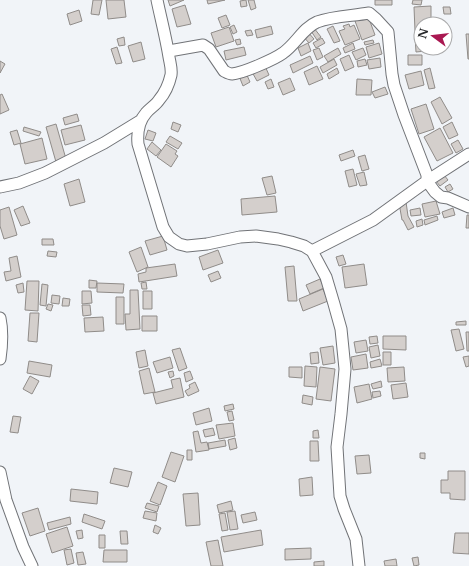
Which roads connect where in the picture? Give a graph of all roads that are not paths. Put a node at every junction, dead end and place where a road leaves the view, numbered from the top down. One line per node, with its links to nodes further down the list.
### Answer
1 (157, 0): 2 (street)
2 (168, 51): 3 (street); 5 (street)
3 (140, 121): 6 (street); 8 (street)
4 (469, 154): 5 (street)
5 (427, 181): 7 (street); 8 (street)
6 (0, 187)
7 (469, 207)
8 (312, 251): 13 (street)
9 (0, 318): 10 (street)
10 (0, 359)
11 (0, 472): 12 (street)
12 (32, 566)
13 (359, 566)

